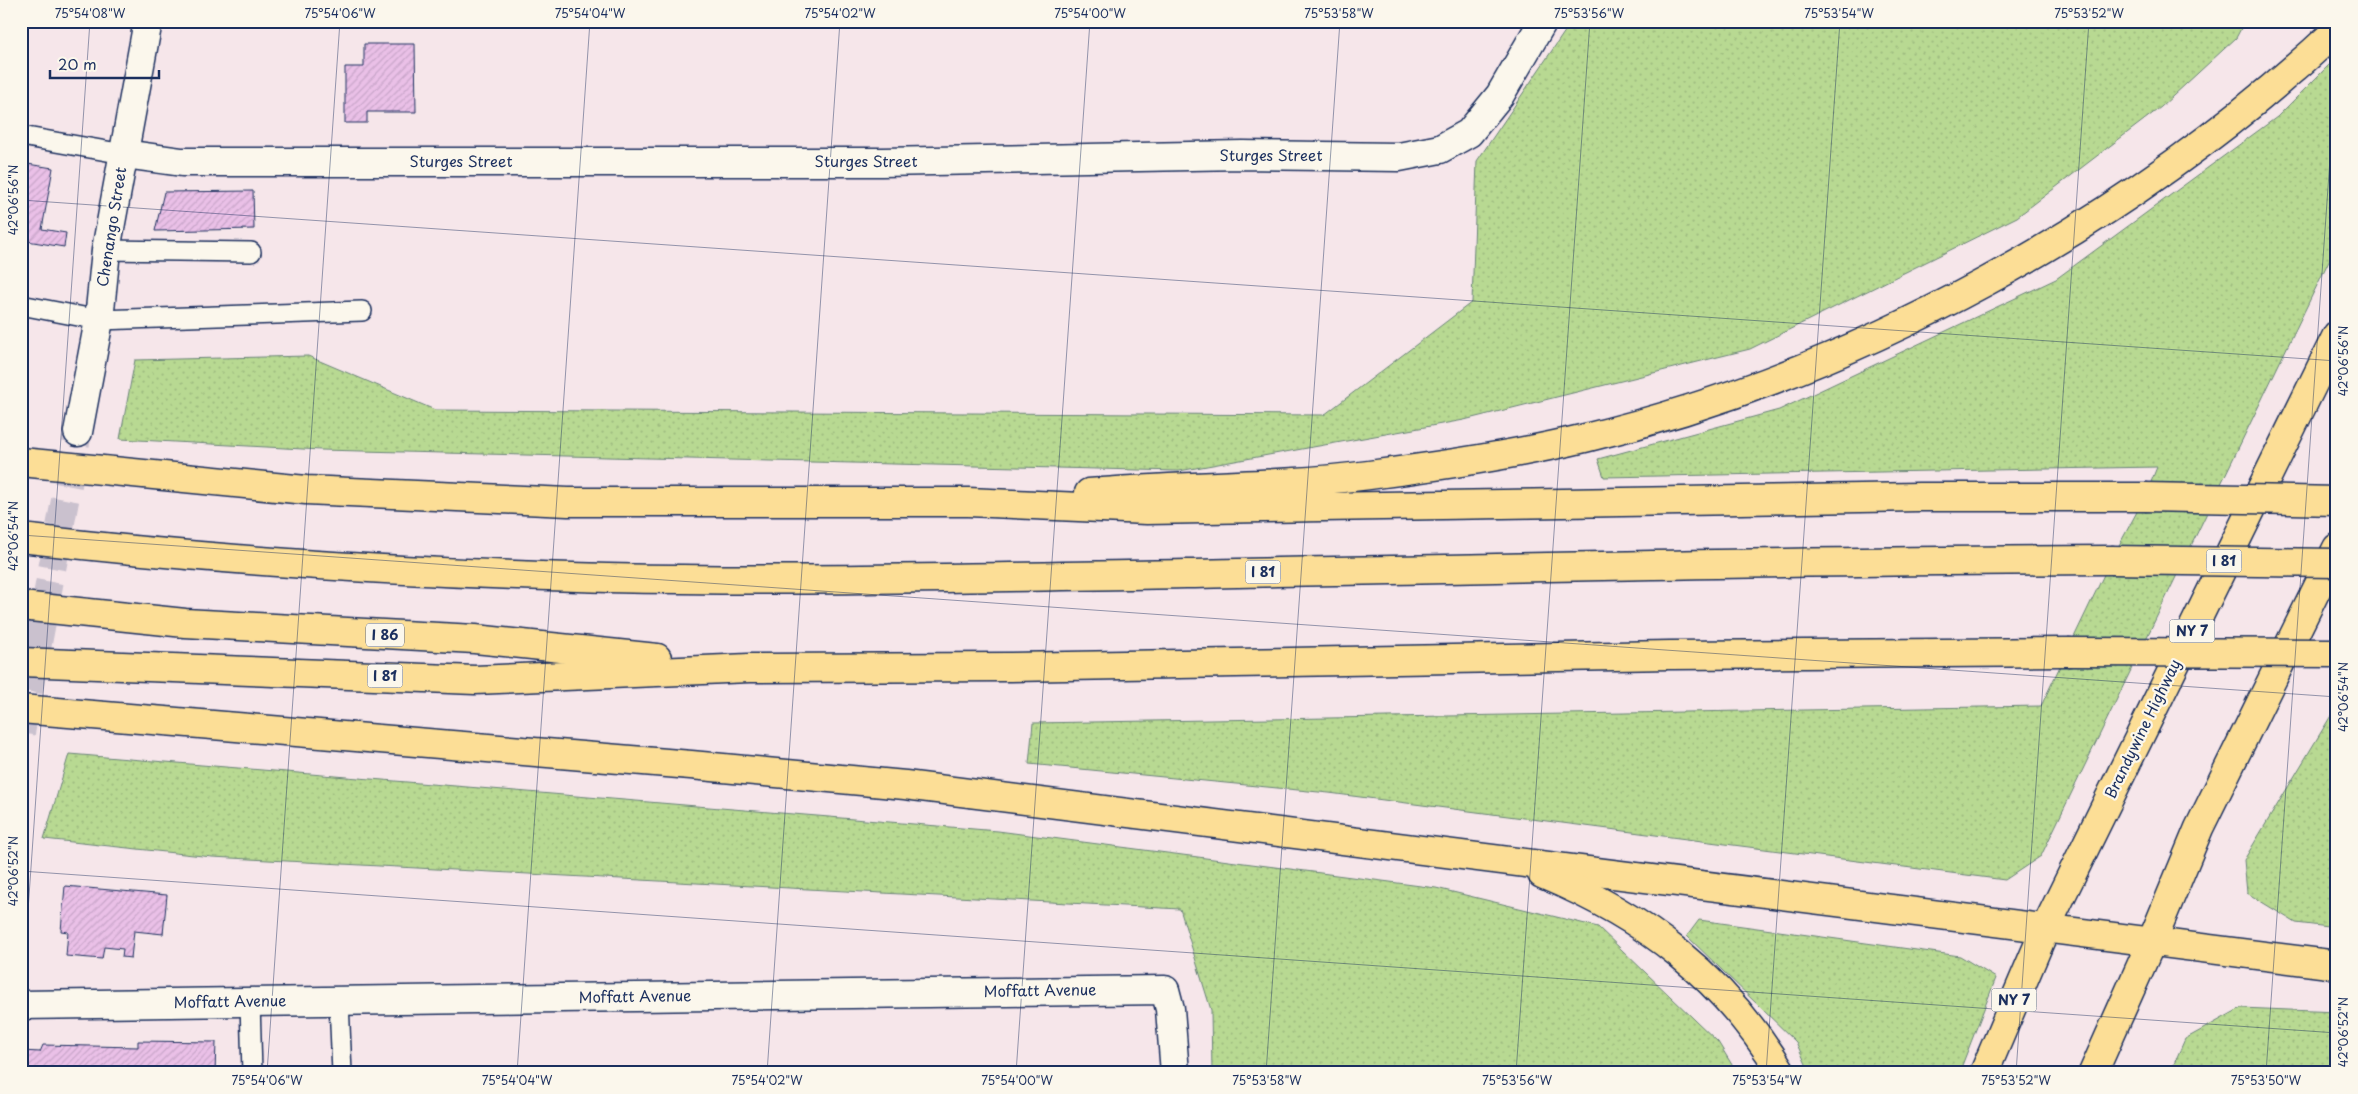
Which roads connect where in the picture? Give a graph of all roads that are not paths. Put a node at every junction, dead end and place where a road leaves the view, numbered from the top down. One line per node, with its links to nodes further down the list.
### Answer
1 (148, 21): 7 (street, Chenango Street)
2 (1543, 21): 7 (street, Sturges Street)
3 (2327, 21): 5 (main road)
4 (2337, 30): 5 (main road)
5 (2277, 82): 17 (main road)
6 (21, 136): 7 (lane)
7 (124, 154): 8 (street, Chenango Street)
8 (106, 250): 9 (lane); 12 (street, Chenango Street)
9 (251, 252)
10 (21, 305): 12 (lane)
11 (362, 311): 12 (lane)
12 (99, 320): 14 (street, Chenango Street)
13 (2337, 335): 27 (main road, Brandywine Highway / NY 7)
14 (78, 432)
15 (21, 462): 17 (main road)
16 (2337, 501): 17 (main road, bridge)
17 (968, 502)
18 (21, 538): 20 (main road, I 81, bridge)
19 (2337, 548): 28 (main road)
20 (2337, 563)
21 (21, 606): 24 (main road, I 86)
22 (2337, 653): 24 (main road, I 81, bridge)
23 (21, 662): 24 (main road, I 81)
24 (749, 668)
25 (21, 709): 26 (main road)
26 (1498, 859): 27 (main road); 36 (main road)
27 (2046, 927): 28 (main road); 37 (main road, Brandywine Highway / NY 7)
28 (2152, 941): 29 (main road); 38 (main road)
29 (2337, 965)
30 (339, 1001): 31 (street, Moffatt Avenue); 34 (lane); 35 (street, Moffatt Avenue)
31 (250, 1002): 32 (street, Moffatt Avenue); 33 (lane)
32 (21, 1005)
33 (252, 1073)
34 (342, 1073)
35 (1175, 1073)
36 (1782, 1073)
37 (1984, 1073)
38 (2093, 1073)

